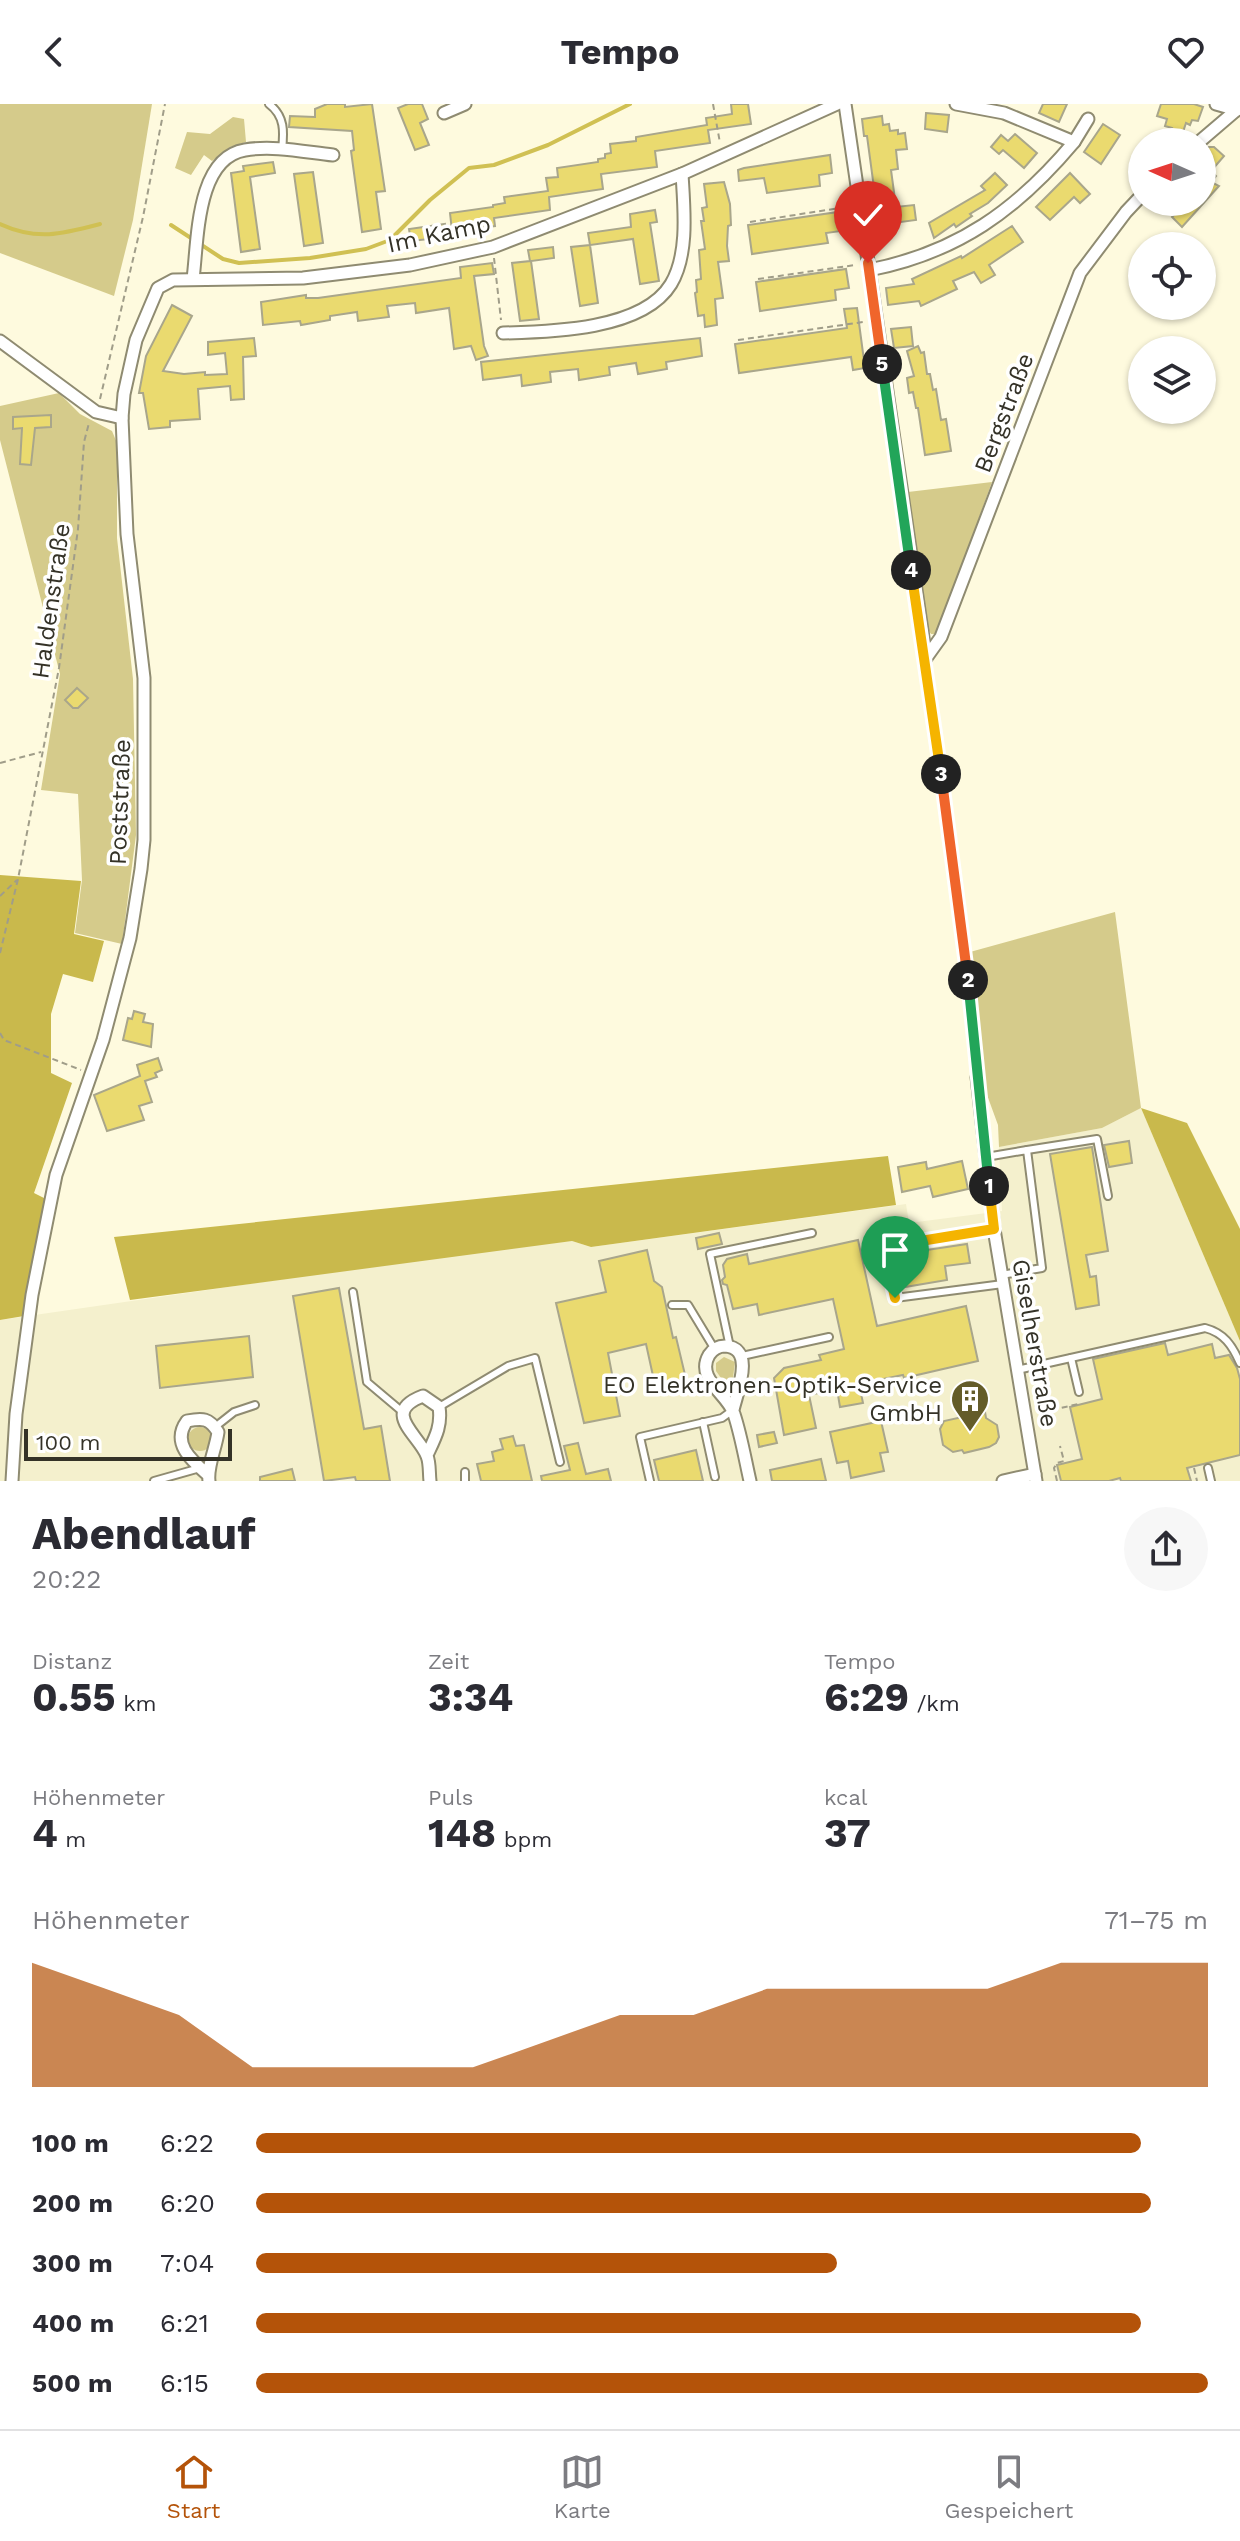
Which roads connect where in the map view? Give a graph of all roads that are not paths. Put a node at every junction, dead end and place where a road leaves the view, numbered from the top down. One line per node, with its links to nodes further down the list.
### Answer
1 (269, 104): 12 (lane)
2 (465, 104): 8 (street)
3 (837, 104): 14 (street, Im Kamp)
4 (845, 104): 16 (street)
5 (956, 104): 11 (street)
6 (1216, 104): 7 (street)
7 (1238, 109): 10 (street)
8 (444, 113)
9 (1088, 119): 11 (street)
10 (1216, 128)
11 (1074, 142): 16 (street)
12 (282, 150): 13 (street); 17 (street)
13 (333, 155)
14 (682, 174): 17 (street, Im Kamp); 19 (street)
15 (1128, 210): 16 (street, Bergstraße)
16 (868, 266)
17 (193, 279): 18 (street, Im Kamp)
18 (158, 288): 21 (street, Poststraße)
19 (503, 333)
20 (0, 341): 21 (street)
21 (122, 418): 54 (street, Poststraße)
22 (977, 1077): 24 (street, Giselherstraße)
23 (1027, 1150): 24 (lane); 25 (lane); 30 (lane)
24 (986, 1157): 26 (street, Giselherstraße)
25 (1108, 1196)
26 (994, 1229): 29 (lane); 30 (street, Giselherstraße)
27 (812, 1233): 34 (lane)
28 (883, 1233): 29 (lane)
29 (884, 1247): 30 (lane)
30 (1002, 1279): 39 (street, Giselherstraße)
31 (353, 1292): 44 (lane)
32 (672, 1305): 35 (lane)
33 (829, 1337): 36 (lane)
34 (730, 1347): 35 (street); 36 (street)
35 (714, 1348): 43 (street)
36 (742, 1356): 43 (street)
37 (1071, 1358): 38 (lane); 39 (lane); 40 (lane)
38 (1240, 1363)
39 (1017, 1370): 53 (street, Giselherstraße)
40 (1079, 1392)
41 (255, 1405): 46 (lane)
42 (439, 1407): 44 (street); 47 (street); 48 (lane)
43 (733, 1410): 45 (lane); 59 (street)
44 (405, 1414): 47 (street)
45 (703, 1422): 52 (lane); 58 (lane)
46 (215, 1427): 51 (street); 51 (street)
47 (427, 1455): 56 (street)
48 (560, 1462)
49 (1208, 1468): 61 (lane)
50 (465, 1472): 57 (lane)
51 (206, 1475): 55 (lane)
52 (715, 1477)
53 (1036, 1478): 60 (street)
54 (12, 1481)
55 (154, 1481)
56 (430, 1481)
57 (465, 1481)
58 (650, 1481)
59 (750, 1481)
60 (1003, 1481)
61 (1211, 1481)

